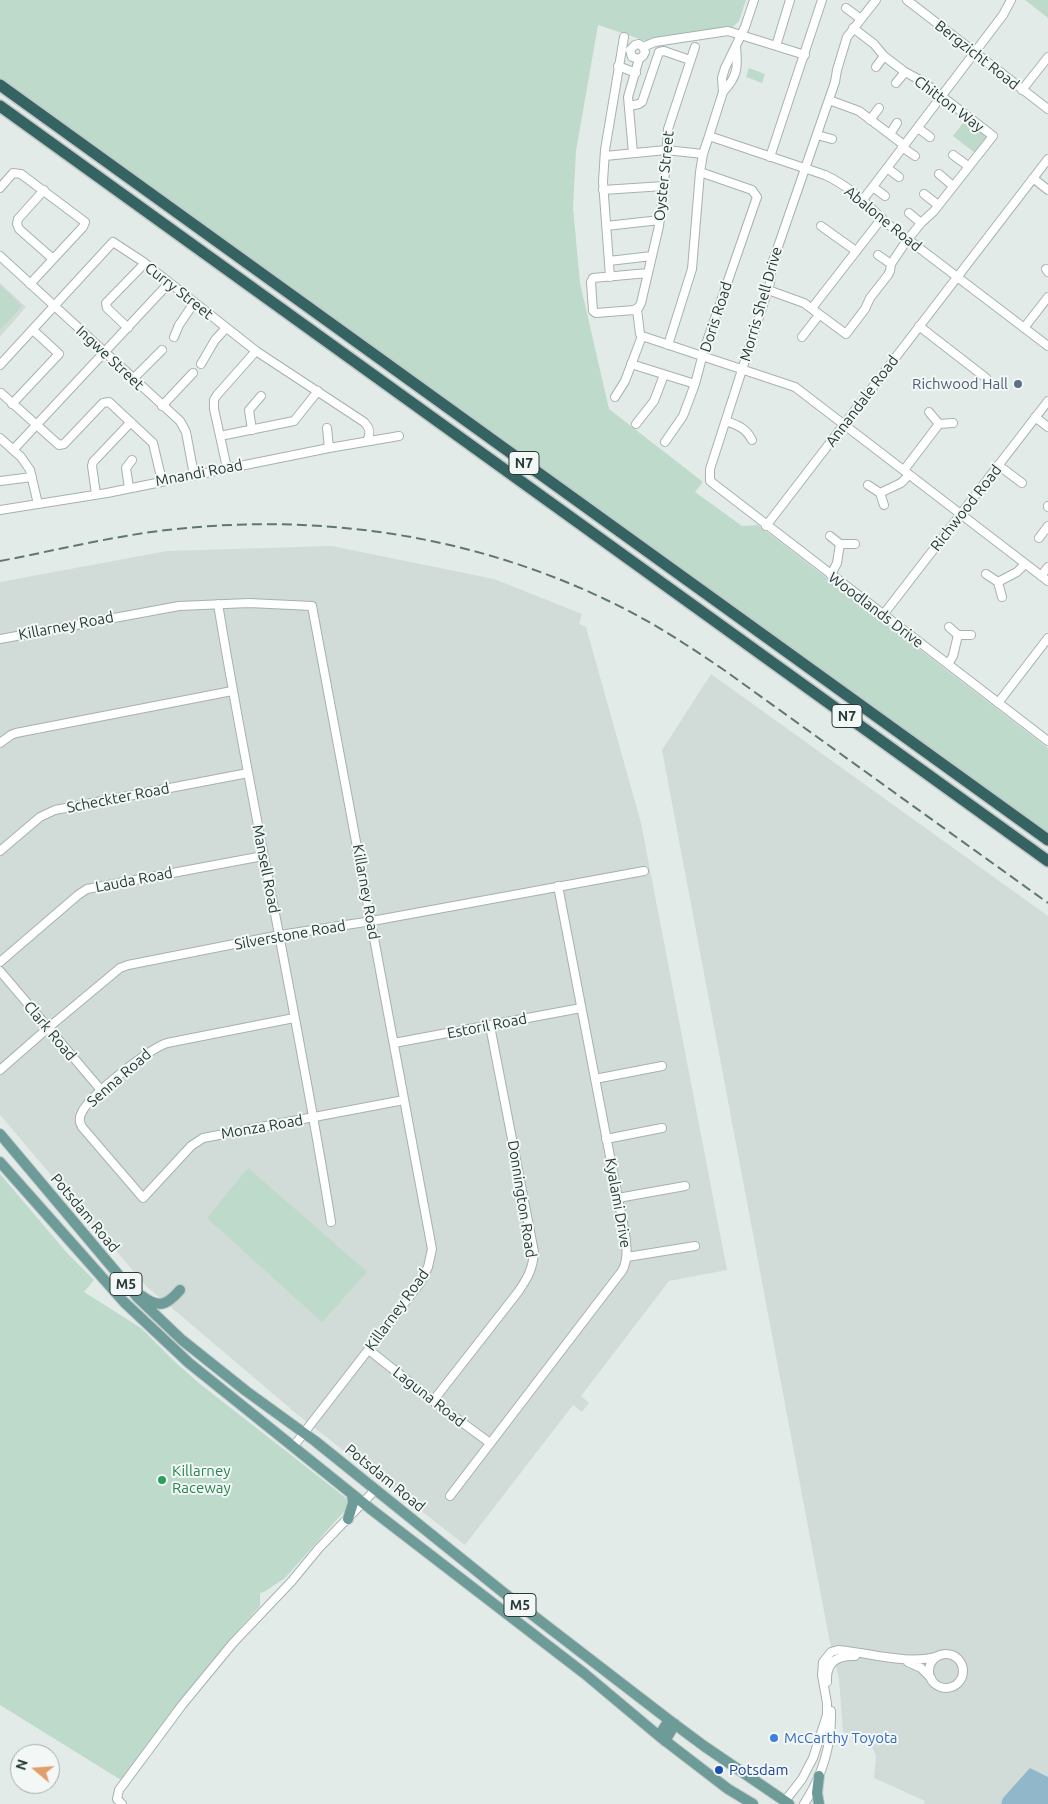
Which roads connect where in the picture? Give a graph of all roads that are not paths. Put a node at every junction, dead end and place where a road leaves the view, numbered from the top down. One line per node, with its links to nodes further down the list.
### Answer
1 (754, 0): 10 (street)
2 (790, 0): 13 (street)
3 (821, 0): 17 (street)
4 (876, 0): 8 (street, Morris Shell Drive)
5 (907, 0): 16 (street, Bergzicht Road)
6 (1012, 0): 16 (street)
7 (846, 8): 8 (street)
8 (861, 19): 9 (street, Morris Shell Drive)
9 (853, 28): 18 (street, Chitton Way); 31 (street, Morris Shell Drive)
10 (741, 34): 12 (street); 13 (street); 14 (street)
11 (624, 37): 22 (street)
12 (736, 46): 29 (street); 29 (street)
13 (776, 46): 17 (street)
14 (643, 47): 20 (street); 20 (street)
15 (694, 47): 21 (street, Oyster Street)
16 (975, 53): 28 (street, Bergzicht Road); 30 (street)
17 (805, 55): 51 (street)
18 (884, 56): 23 (street); 25 (street, Chitton Way)
19 (1048, 57): 28 (street)
20 (639, 59): 24 (street)
21 (690, 60): 33 (street); 45 (street, Oyster Street)
22 (618, 66): 24 (street); 49 (street)
23 (876, 67)
24 (636, 72): 33 (street)
25 (905, 72): 26 (street, Chitton Way); 30 (street, Chitton Way)
26 (896, 84)
27 (0, 86): 190 (highway, N7)
28 (1022, 90): 35 (street, Bergzicht Road)
29 (723, 92): 41 (street)
30 (942, 96): 38 (street); 53 (street, Chitton Way)
31 (829, 100): 36 (street); 40 (street, Morris Shell Drive)
32 (0, 106): 193 (highway, N7)
33 (629, 106): 46 (street)
34 (879, 108): 36 (street)
35 (1048, 109)
36 (870, 120): 39 (street)
37 (898, 123): 39 (street)
38 (918, 128): 42 (street); 44 (street)
39 (890, 134): 44 (street)
40 (817, 135): 43 (street); 54 (street, Morris Shell Drive)
41 (709, 136): 47 (street); 51 (street, Abalone Road)
42 (930, 137)
43 (832, 139)
44 (903, 146): 50 (street); 55 (street)
45 (666, 150): 46 (street); 47 (street); 60 (street, Oyster Street)
46 (633, 153): 49 (street)
47 (703, 154): 56 (street)
48 (953, 155): 53 (street)
49 (605, 156): 65 (street)
50 (915, 156)
51 (770, 157): 54 (street, Abalone Road)
52 (1048, 159): 59 (street, Annandale Road)
53 (968, 166): 61 (street, Chitton Way)
54 (805, 168): 69 (street, Abalone Road); 91 (street, Morris Shell Drive)
55 (887, 168): 58 (street); 62 (street)
56 (700, 172): 106 (street); 111 (street, Doris Road)
57 (938, 174): 61 (street)
58 (898, 177)
59 (1033, 178): 66 (street); 88 (street, Annandale Road)
60 (664, 186): 65 (street); 73 (street, Oyster Street)
61 (953, 186): 70 (street, Chitton Way)
62 (872, 187): 68 (street); 69 (street)
63 (0, 188): 64 (street)
64 (44, 190): 82 (street); 82 (street)
65 (603, 190): 75 (street)
66 (1048, 190)
67 (924, 194): 70 (street)
68 (885, 196)
69 (862, 201): 72 (street, Abalone Road)
70 (938, 205): 74 (street, Chitton Way)
71 (909, 214): 74 (street)
72 (882, 218): 77 (street, Abalone Road); 78 (street)
73 (660, 220): 75 (street); 81 (street, Oyster Street)
74 (921, 223): 77 (street, Chitton Way)
75 (606, 226): 83 (street)
76 (822, 226): 78 (street)
77 (908, 240): 85 (street, Chitton Way); 88 (street, Abalone Road)
78 (856, 251): 96 (street)
79 (878, 255): 85 (street)
80 (0, 256): 90 (street, Ingwe Street)
81 (652, 256): 83 (street); 86 (street, Oyster Street)
82 (53, 259): 90 (street)
83 (609, 261): 87 (street)
84 (144, 263): 89 (street, Curry Street); 94 (street, Curry Street); 99 (street)
85 (891, 264): 97 (street, Chitton Way)
86 (648, 273): 87 (street); 95 (street, Oyster Street)
87 (610, 277): 95 (street)
88 (957, 277): 98 (street, Annandale Road); 101 (street, Abalone Road)
89 (169, 283): 93 (street, Curry Street); 99 (street)
90 (30, 284): 94 (street, Ingwe Street)
91 (768, 290): 96 (street); 115 (street, Morris Shell Drive)
92 (1048, 297): 101 (street)
93 (194, 303): 100 (street, Curry Street); 104 (street)
94 (55, 306): 102 (street, Curry Street); 109 (street, Ingwe Street)
95 (638, 308): 103 (street, Oyster Street)
96 (812, 308): 97 (street)
97 (819, 315): 105 (street)
98 (919, 326): 118 (street); 135 (street, Annandale Road)
99 (128, 328): 109 (street)
100 (226, 328): 110 (street, Curry Street); 112 (street)
101 (1024, 328): 107 (street, Abalone Road)
102 (33, 330): 114 (street, Curry Street); 126 (street)
103 (642, 336): 106 (street); 113 (street)
104 (174, 337)
105 (802, 337)
106 (668, 345): 111 (street)
107 (1048, 346)
108 (162, 350): 119 (street)
109 (105, 352): 119 (street, Ingwe Street); 136 (street)
110 (256, 352): 121 (street, Curry Street); 140 (street)
111 (703, 356): 115 (street); 120 (street, Doris Road)
112 (201, 364)
113 (632, 364): 117 (street); 124 (street)
114 (0, 365)
115 (742, 370): 130 (street, Morris Shell Drive); 135 (street)
116 (193, 374): 127 (street)
117 (664, 374): 120 (street); 133 (street)
118 (986, 378)
119 (133, 379): 127 (street, Ingwe Street)
120 (695, 384): 145 (street, Doris Road)
121 (318, 391): 139 (street); 144 (street, Curry Street)
122 (0, 393): 126 (street)
123 (261, 396): 139 (street)
124 (615, 397)
125 (1048, 401): 129 (street, Richwood Road)
126 (12, 404): 136 (street)
127 (162, 406): 152 (street, Ingwe Street)
128 (929, 412): 134 (street)
129 (1035, 417): 137 (street); 149 (street, Richwood Road)
130 (726, 421): 143 (street); 153 (street, Morris Shell Drive)
131 (131, 422): 136 (street); 156 (street); 161 (street)
132 (953, 423): 134 (street)
133 (636, 424)
134 (939, 424): 151 (street)
135 (844, 425): 151 (street); 166 (street, Annandale Road)
136 (36, 426): 147 (street)
137 (1048, 427)
138 (328, 428): 146 (street)
139 (252, 430): 140 (street)
140 (220, 436): 150 (street)
141 (399, 436): 144 (street, Mnandi Road)
142 (0, 438): 147 (street)
143 (752, 440)
144 (367, 441): 146 (street, Mnandi Road)
145 (665, 442)
146 (328, 448): 150 (street, Mnandi Road)
147 (13, 450): 154 (street)
148 (132, 460): 159 (street)
149 (998, 466): 157 (street); 165 (street, Richwood Road)
150 (227, 468): 152 (street, Mnandi Road)
151 (906, 473): 160 (street); 165 (street)
152 (194, 475): 156 (street, Mnandi Road)
153 (709, 476): 166 (street, Woodlands Drive)
154 (32, 477): 155 (street); 162 (street)
155 (0, 481)
156 (162, 481): 159 (street, Mnandi Road)
157 (1022, 483)
158 (868, 485): 160 (street)
159 (129, 488): 161 (street, Mnandi Road)
160 (880, 493): 163 (street)
161 (96, 494): 162 (street, Mnandi Road)
162 (38, 504): 164 (street, Mnandi Road)
163 (884, 505)
164 (0, 510)
165 (960, 514): 170 (street); 178 (street, Richwood Road)
166 (766, 526): 173 (street, Woodlands Drive)
167 (830, 536): 168 (street)
168 (840, 544): 169 (street); 173 (street)
169 (855, 544)
170 (1025, 564): 174 (street); 175 (street)
171 (1048, 567): 174 (street)
172 (986, 574): 175 (street)
173 (831, 575): 178 (street, Woodlands Drive)
174 (1045, 579)
175 (998, 582): 176 (street)
176 (1002, 597)
177 (218, 604): 183 (street, Killarney Road); 185 (street, Mansell Road); 196 (street, Killarney Road)
178 (883, 615): 184 (street, Woodlands Drive)
179 (949, 627): 180 (street)
180 (958, 635): 181 (street); 184 (street)
181 (971, 635)
182 (1048, 638): 186 (street)
183 (0, 639)
184 (948, 664): 186 (street, Woodlands Drive)
185 (232, 690): 188 (street); 189 (street, Mansell Road)
186 (998, 703): 187 (street, Woodlands Drive)
187 (1048, 741)
188 (0, 744)
189 (248, 773): 191 (street, Scheckter Road); 192 (street, Mansell Road)
190 (1048, 840)
191 (0, 851)
192 (263, 856): 197 (street, Mansell Road); 198 (street, Lauda Road)
193 (1048, 861)
194 (644, 871): 195 (street, Silverstone Road)
195 (558, 886): 196 (street, Silverstone Road); 200 (street, Kyalami Drive)
196 (372, 921): 197 (street, Silverstone Road); 204 (street, Killarney Road)
197 (280, 935): 201 (street, Mansell Road); 203 (street, Silverstone Road)
198 (0, 962)
199 (0, 971): 203 (street, Clark Road)
200 (581, 1008): 202 (street, Estoril Road); 207 (street, Kyalami Drive)
201 (294, 1018): 208 (street, Senna Road); 210 (street, Mansell Road)
202 (490, 1026): 204 (street, Estoril Road); 224 (street, Donnington Road)
203 (48, 1028): 206 (street, Silverstone Road); 208 (street, Clark Road)
204 (394, 1043): 209 (street, Killarney Road)
205 (662, 1066): 207 (street)
206 (0, 1070)
207 (595, 1079): 213 (street, Kyalami Drive)
208 (101, 1090): 216 (street, Senna Road)
209 (404, 1100): 210 (street, Monza Road); 223 (street, Killarney Road)
210 (313, 1118): 216 (street, Monza Road); 218 (street, Mansell Road)
211 (662, 1128): 213 (street)
212 (0, 1134): 221 (main road, Potsdam Road / M5)
213 (606, 1139): 217 (street, Kyalami Drive)
214 (0, 1162): 227 (main road, Potsdam Road / M5)
215 (686, 1186): 217 (street)
216 (143, 1198)
217 (618, 1198): 220 (street, Kyalami Drive)
218 (331, 1222)
219 (695, 1246): 220 (street)
220 (627, 1257): 226 (street, Kyalami Drive)
221 (124, 1282): 222 (main road); 225 (main road, Potsdam Road / M5)
222 (180, 1290)
223 (368, 1350): 224 (street, Laguna Road); 225 (street, Killarney Road)
224 (433, 1401): 226 (street, Laguna Road)
225 (304, 1433): 227 (street, Killarney Road); 228 (main road, Potsdam Road / M5)
226 (490, 1443): 230 (street, Kyalami Drive)
227 (293, 1447): 229 (main road, Potsdam Road / M5)
228 (376, 1490): 231 (street); 236 (main road, Potsdam Road / M5)
229 (352, 1494): 231 (main road, Potsdam Road / M5); 232 (main road)
230 (450, 1496)
231 (363, 1503): 232 (street); 237 (main road, Potsdam Road / M5)
232 (348, 1519): 240 (street)
233 (938, 1656): 234 (street); 235 (street); 235 (street)
234 (828, 1661): 235 (street); 238 (street); 239 (street)
235 (930, 1678)
236 (672, 1722): 237 (main road); 239 (main road, Potsdam Road / M5)
237 (662, 1739): 241 (main road, Potsdam Road / M5)
238 (819, 1776): 242 (street); 243 (main road)
239 (786, 1803)
240 (122, 1804)
241 (753, 1804)
242 (804, 1804)
243 (819, 1804)

